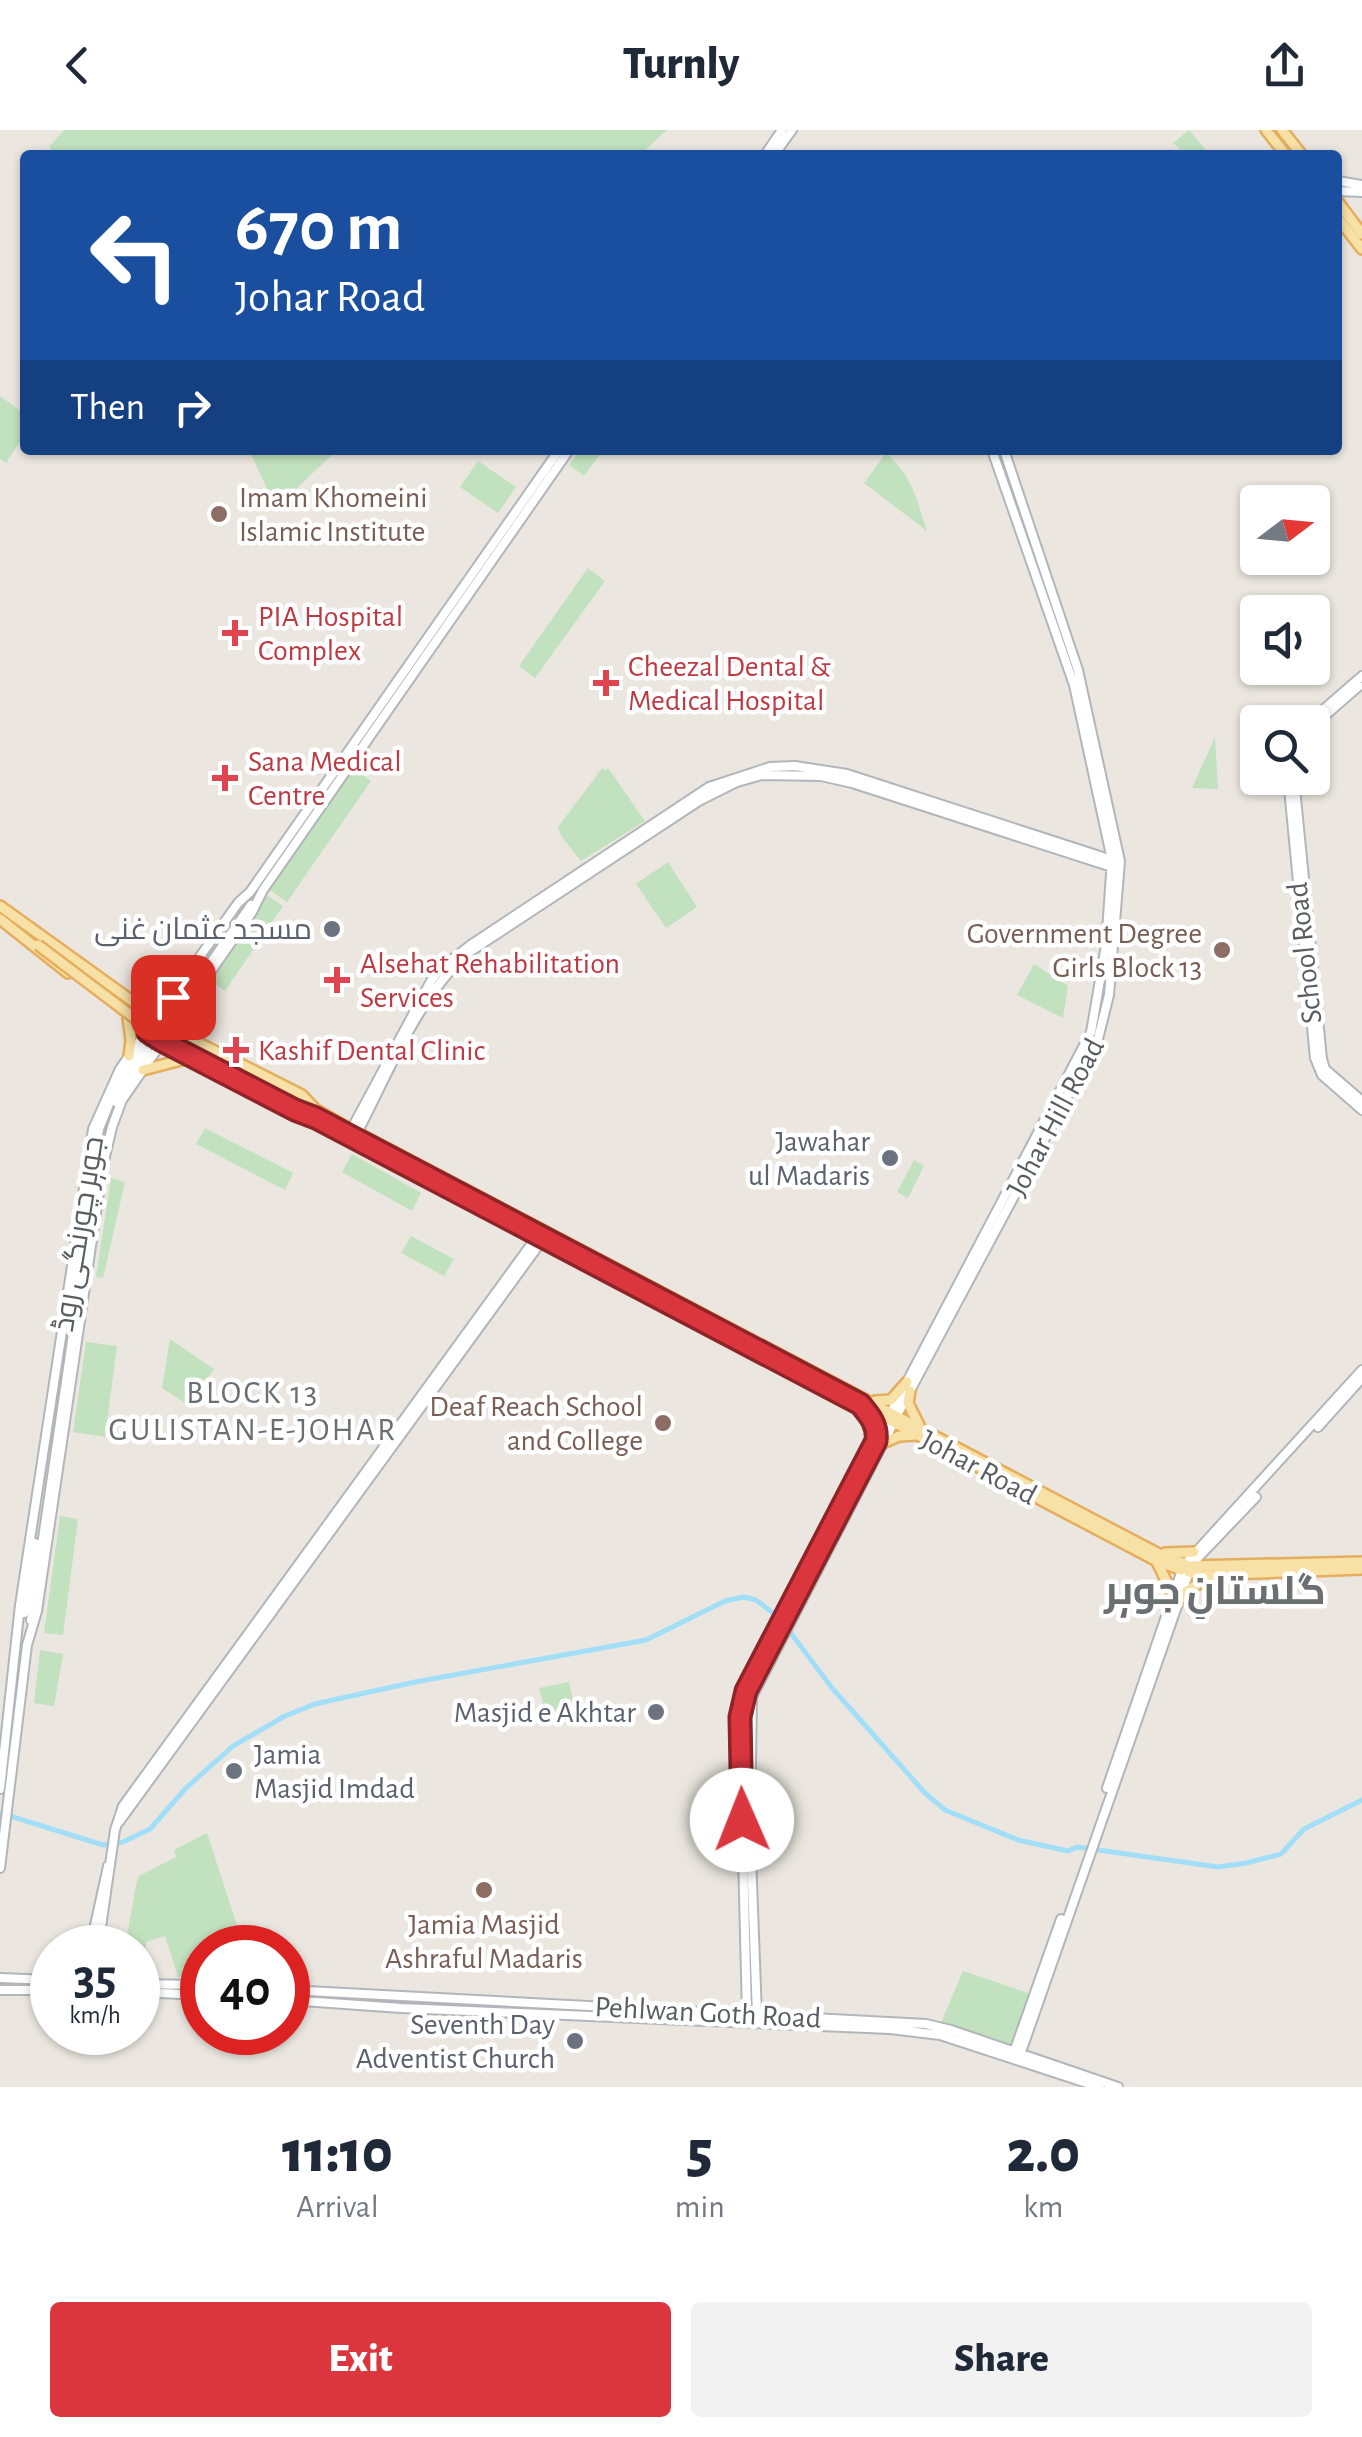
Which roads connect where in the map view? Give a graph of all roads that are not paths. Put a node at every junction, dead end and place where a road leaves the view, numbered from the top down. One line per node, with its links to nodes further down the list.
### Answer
1 (1274, 132): 2 (main road)
2 (1296, 150)
3 (1360, 190): 4 (street)
4 (1342, 213)
5 (1342, 216): 7 (main road)
6 (1342, 217): 8 (main road)
7 (1362, 234)
8 (1362, 249)
9 (557, 455): 14 (street, جوہر چورنگی روڈ)
10 (564, 455): 14 (street, جوہر چورنگی روڈ)
11 (994, 455): 15 (street, Johar Hill Road)
12 (1006, 455): 15 (street, Johar Hill Road)
13 (1359, 682): 16 (street)
14 (395, 692): 19 (street, جوہر چورنگی روڈ)
15 (1080, 692): 18 (street, Johar Hill Road)
16 (1330, 708)
17 (1293, 795): 32 (street, School Road)
18 (1115, 866): 39 (street); 44 (street, Johar Hill Road)
19 (254, 895): 23 (street, جوہر چورنگی روڈ); 25 (street, جوہر چورنگی روڈ)
20 (0, 906): 22 (main road)
21 (0, 919): 22 (main road)
22 (25, 932): 24 (main road, Johar Road); 26 (main road, Johar Road); 38 (main road, bridge)
23 (192, 999): 25 (street, جوہر چورنگی روڈ); 31 (main road)
24 (129, 1000): 25 (main road); 27 (main road, Johar Road)
25 (175, 1006): 27 (street, جوہر چورنگی روڈ); 28 (street, جوہر چورنگی روڈ)
26 (128, 1018): 30 (main road, Johar Road); 33 (main road)
27 (157, 1020): 28 (main road, Johar Road); 30 (street, جوہر چورنگی روڈ)
28 (171, 1029): 29 (street, جوہر چورنگی روڈ); 31 (main road, Johar Road)
29 (162, 1041): 30 (main road, Johar Road); 30 (street, جوہر چورنگی روڈ); 34 (main road, Johar Road)
30 (147, 1044): 33 (street, جوہر چورنگی روڈ); 35 (street, جوہر چورنگی روڈ); 55 (street, جوہر چورنگی روڈ)
31 (200, 1045): 38 (main road, Johar Road)
32 (1317, 1049): 36 (street, School Road); 37 (street, School Road)
33 (129, 1056): 55 (street, جوہر چورنگی روڈ)
34 (192, 1058): 35 (main road); 38 (main road, Johar Road)
35 (143, 1070): 55 (street, جوہر چورنگی روڈ)
36 (1362, 1102)
37 (1362, 1110)
38 (313, 1112): 39 (main road, Johar Road); 40 (main road, Johar Road)
39 (354, 1132): 41 (main road, Johar Road)
40 (541, 1236): 41 (main road, Johar Road); 58 (street)
41 (753, 1343): 45 (main road, Johar Road)
42 (1362, 1370): 49 (street)
43 (1362, 1378): 52 (street)
44 (912, 1381): 45 (main road); 46 (street, Johar Hill Road); 47 (main road)
45 (864, 1402): 46 (main road, Johar Road); 48 (main road)
46 (892, 1417): 47 (main road, Johar Road); 48 (street, Johar Hill Road)
47 (921, 1432): 48 (main road); 50 (main road, Johar Road)
48 (879, 1442): 66 (street, Johar Hill Road)
49 (1194, 1552): 50 (main road); 52 (street)
50 (1157, 1557): 52 (main road, Johar Road); 54 (main road)
51 (1362, 1566): 52 (main road, Johar Road); 53 (main road, Johar Road)
52 (1186, 1567): 53 (main road, Johar Road); 54 (street)
53 (1216, 1574): 54 (main road)
54 (1176, 1598): 70 (street)
55 (26, 1623): 56 (street, جوہر چورنگی روڈ); 57 (street, جوہر چورنگی روڈ)
56 (0, 1789)
57 (0, 1868)
58 (98, 1925)
59 (0, 1978): 60 (street)
60 (30, 1979)
61 (0, 1990): 62 (street)
62 (30, 1990)
63 (310, 1992): 65 (street, Pehlwan Goth Road)
64 (310, 2001): 65 (street, Pehlwan Goth Road)
65 (527, 2009): 67 (street, Pehlwan Goth Road)
66 (752, 2015): 67 (street, Pehlwan Goth Road); 68 (street, Pehlwan Goth Road)
67 (719, 2017): 68 (street, Pehlwan Goth Road)
68 (785, 2020): 69 (street, Pehlwan Goth Road)
69 (971, 2041): 70 (street, Pehlwan Goth Road); 71 (street, Pehlwan Goth Road)
70 (1017, 2054): 72 (street, Pehlwan Goth Road)
71 (1099, 2087)
72 (1118, 2087)

